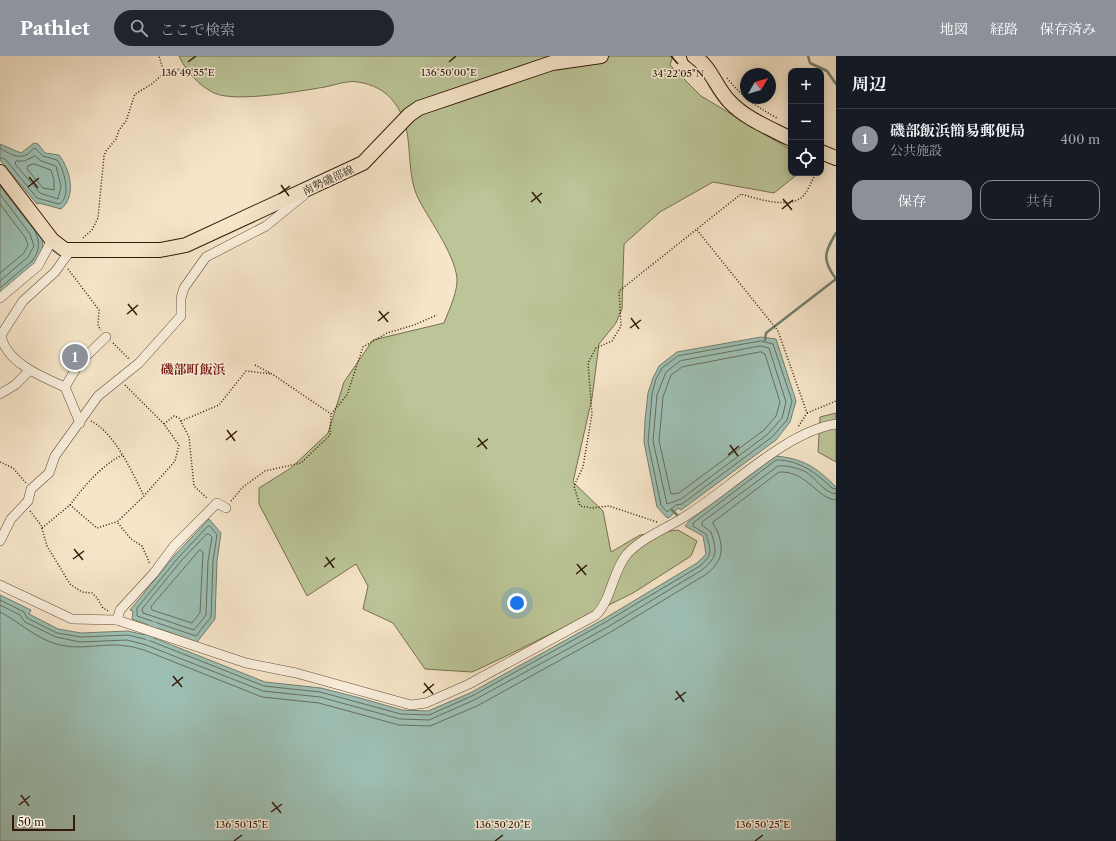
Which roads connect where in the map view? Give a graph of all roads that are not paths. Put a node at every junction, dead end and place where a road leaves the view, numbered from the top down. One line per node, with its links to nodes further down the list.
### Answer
1 (601, 56): 7 (main road, 南勢磯部線)
2 (694, 56): 3 (main road)
3 (788, 137)
4 (824, 153): 5 (main road)
5 (836, 158)
6 (0, 172): 8 (main road)
7 (313, 188): 9 (main road, 南勢磯部線); 15 (street)
8 (52, 240): 9 (main road); 10 (street)
9 (66, 256): 12 (street)
10 (0, 298)
11 (106, 337): 13 (street)
12 (29, 371): 13 (street); 14 (street)
13 (65, 387): 15 (street)
14 (0, 394)
15 (82, 420): 18 (street)
16 (836, 424): 21 (street)
17 (226, 508): 21 (street)
18 (5, 521): 19 (street)
19 (0, 541)
20 (0, 585): 21 (street)
21 (117, 620)

